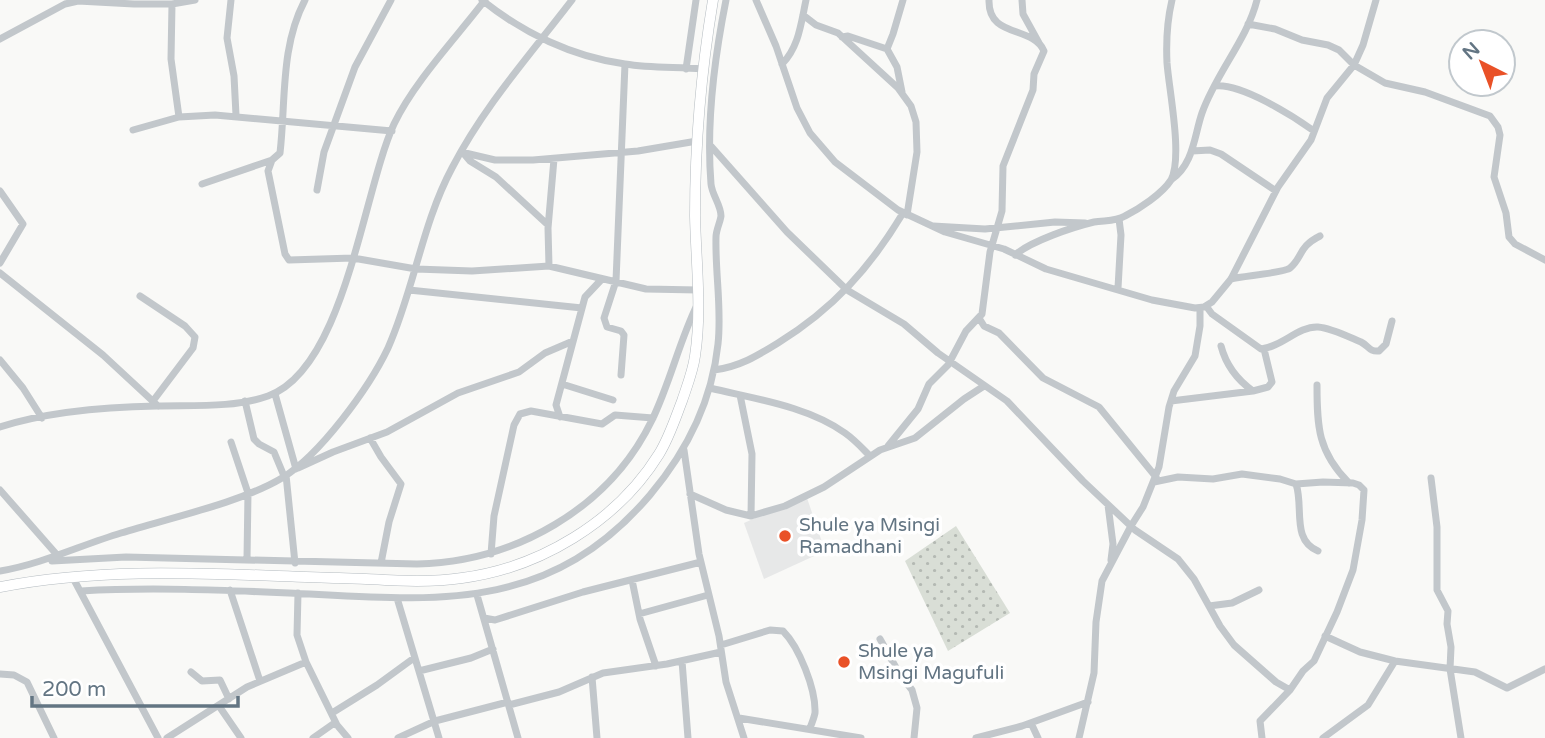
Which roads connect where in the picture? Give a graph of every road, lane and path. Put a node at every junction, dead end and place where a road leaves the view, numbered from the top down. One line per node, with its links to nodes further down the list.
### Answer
1 (195, 0): 18 (street)
2 (231, 0): 33 (street)
3 (305, 0): 35 (street)
4 (391, 0): 36 (street)
5 (484, 0): 23 (street); 38 (street)
6 (572, 0): 23 (street)
7 (696, 0): 29 (street)
8 (713, 0): 30 (main road)
9 (726, 0): 41 (street)
10 (756, 0): 27 (street)
11 (806, 0): 19 (street)
12 (903, 0): 25 (street)
13 (989, 0): 24 (street)
14 (1023, 0): 24 (street)
15 (1172, 0): 47 (street)
16 (1257, 0): 20 (street)
17 (1376, 0): 28 (street)
18 (172, 4): 22 (street); 34 (street)
19 (803, 15): 21 (street); 27 (street)
20 (1248, 24): 28 (street); 31 (street)
21 (842, 37): 25 (street); 32 (street)
22 (0, 39)
23 (542, 39): 26 (street); 44 (street)
24 (1039, 43): 57 (street)
25 (887, 49): 32 (street)
26 (625, 64): 29 (street); 43 (street)
27 (782, 64): 52 (street)
28 (1354, 65): 39 (street); 63 (street)
29 (686, 69): 30 (street)
30 (702, 69): 40 (main road)
31 (1215, 86): 39 (street); 42 (street)
32 (902, 94): 52 (street)
33 (236, 115): 34 (street); 35 (street)
34 (179, 117): 37 (street)
35 (281, 120): 36 (street); 46 (street)
36 (334, 124): 38 (street); 49 (street)
37 (133, 130)
38 (392, 131): 62 (street)
39 (1314, 131): 51 (street)
40 (697, 141): 43 (street); 73 (main road)
41 (710, 145): 74 (street); 86 (street)
42 (1192, 151): 47 (street); 51 (street)
43 (621, 152): 45 (street); 70 (street)
44 (462, 153): 45 (street); 55 (street); 66 (street)
45 (554, 159): 55 (street)
46 (272, 160): 48 (street); 62 (street)
47 (1171, 180): 53 (street)
48 (202, 184)
49 (317, 190)
50 (0, 191): 60 (street)
51 (1276, 191): 69 (street)
52 (905, 214): 56 (street); 74 (street)
53 (1119, 219): 54 (street); 71 (street)
54 (1089, 223): 57 (street); 61 (street)
55 (548, 225): 65 (street)
56 (931, 226): 57 (street); 59 (street)
57 (999, 227): 59 (street)
58 (1320, 236): 69 (street)
59 (991, 245): 61 (street); 79 (street)
60 (3, 255): 64 (street)
61 (1015, 255): 71 (street)
62 (353, 258): 66 (street); 93 (street)
63 (1545, 260)
64 (0, 263)
65 (549, 266): 66 (street); 68 (street)
66 (416, 269): 72 (street)
67 (0, 273): 98 (street)
68 (602, 279): 70 (street); 78 (street)
69 (1230, 279): 77 (street)
70 (616, 281): 73 (street); 87 (street)
71 (1118, 288): 77 (street)
72 (409, 290): 78 (street); 110 (street)
73 (698, 290): 76 (main road)
74 (847, 290): 85 (street); 86 (street)
75 (140, 296): 98 (street)
76 (697, 305): 103 (street); 132 (main road)
77 (1203, 307): 83 (street); 97 (street)
78 (582, 308): 81 (street)
79 (979, 318): 85 (street); 113 (street)
80 (1392, 321): 83 (street)
81 (573, 341): 88 (street); 105 (street)
82 (1221, 346): 92 (street)
83 (1264, 349): 92 (street)
84 (0, 360): 102 (street)
85 (950, 361): 90 (street); 107 (street)
86 (714, 370): 91 (street)
87 (621, 375)
88 (562, 384): 95 (street); 99 (street)
89 (1317, 385): 115 (street)
90 (984, 386): 107 (street); 119 (street)
91 (710, 388): 94 (street); 108 (street)
92 (1252, 391): 97 (street)
93 (275, 394): 96 (street); 110 (street)
94 (740, 395): 109 (street); 120 (street)
95 (613, 400)
96 (245, 401): 98 (street); 111 (street)
97 (1171, 401): 113 (street)
98 (156, 404): 102 (street)
99 (556, 405): 100 (street); 101 (street)
100 (544, 413): 101 (street); 123 (street)
101 (560, 417): 103 (street)
102 (41, 418): 104 (street)
103 (653, 418): 123 (street)
104 (0, 427)
105 (370, 438): 110 (street); 129 (street)
106 (231, 442): 117 (street)
107 (888, 446): 109 (street)
108 (684, 450): 118 (street); 139 (street)
109 (870, 456): 120 (street)
110 (295, 469): 111 (street)
111 (285, 476): 117 (street); 128 (street)
112 (1431, 478): 154 (street)
113 (1155, 480): 114 (street); 121 (street)
114 (1296, 484): 115 (street); 122 (street)
115 (1350, 484): 145 (street)
116 (0, 490): 124 (street)
117 (248, 493): 124 (street); 125 (street)
118 (690, 494): 120 (street); 127 (street)
119 (1108, 505): 121 (street); 130 (street)
120 (751, 516)
121 (1131, 526): 130 (street); 142 (street)
122 (1318, 551)
123 (491, 554): 129 (street)
124 (58, 556): 126 (street)
125 (247, 559): 126 (street); 128 (street)
126 (38, 562): 131 (street)
127 (701, 562): 133 (street); 140 (street)
128 (295, 563): 129 (street)
129 (381, 563)
130 (1111, 563): 163 (street)
131 (0, 571)
132 (72, 576): 134 (main road); 137 (street)
133 (632, 580): 143 (street); 144 (street)
134 (0, 587)
135 (230, 590): 137 (street); 138 (street); 160 (street)
136 (1259, 590): 142 (street)
137 (81, 591): 173 (street)
138 (298, 593): 141 (street); 152 (street)
139 (477, 595): 141 (street); 144 (street)
140 (708, 595): 143 (street); 148 (street)
141 (397, 598): 149 (street)
142 (1209, 606): 161 (street)
143 (639, 614): 153 (street)
144 (484, 618): 147 (street)
145 (1325, 636): 151 (street); 161 (street)
146 (880, 639): 185 (street)
147 (493, 649): 156 (street); 164 (street)
148 (721, 649): 150 (street); 167 (street); 171 (street)
149 (414, 657): 156 (street); 166 (street)
150 (682, 661): 153 (street); 182 (street)
151 (1395, 661): 154 (street); 190 (street)
152 (306, 662): 160 (street); 166 (street)
153 (656, 666): 159 (street)
154 (1450, 669): 155 (street); 191 (street)
155 (1545, 670)
156 (419, 671): 168 (street)
157 (191, 672): 162 (street)
158 (0, 674): 172 (street)
159 (592, 677): 164 (street); 181 (street)
160 (260, 681): 162 (street)
161 (1290, 690): 189 (street)
162 (229, 699): 165 (street)
163 (1088, 702): 169 (street); 188 (street)
164 (508, 704): 168 (street); 180 (street)
165 (219, 706): 174 (street); 175 (street)
166 (331, 713): 170 (street)
167 (739, 718): 171 (street); 183 (street)
168 (435, 721): 178 (street); 179 (street)
169 (1031, 723): 186 (street); 187 (street)
170 (337, 726): 176 (street); 177 (street)
171 (810, 728): 184 (street)
172 (54, 738)
173 (158, 738)
174 (167, 738)
175 (241, 738)
176 (313, 738)
177 (348, 738)
178 (398, 738)
179 (439, 738)
180 (518, 738)
181 (597, 738)
182 (688, 738)
183 (744, 738)
184 (861, 738)
185 (914, 738)
186 (976, 738)
187 (1038, 738)
188 (1079, 738)
189 (1262, 738)
190 (1323, 738)
191 (1461, 738)

